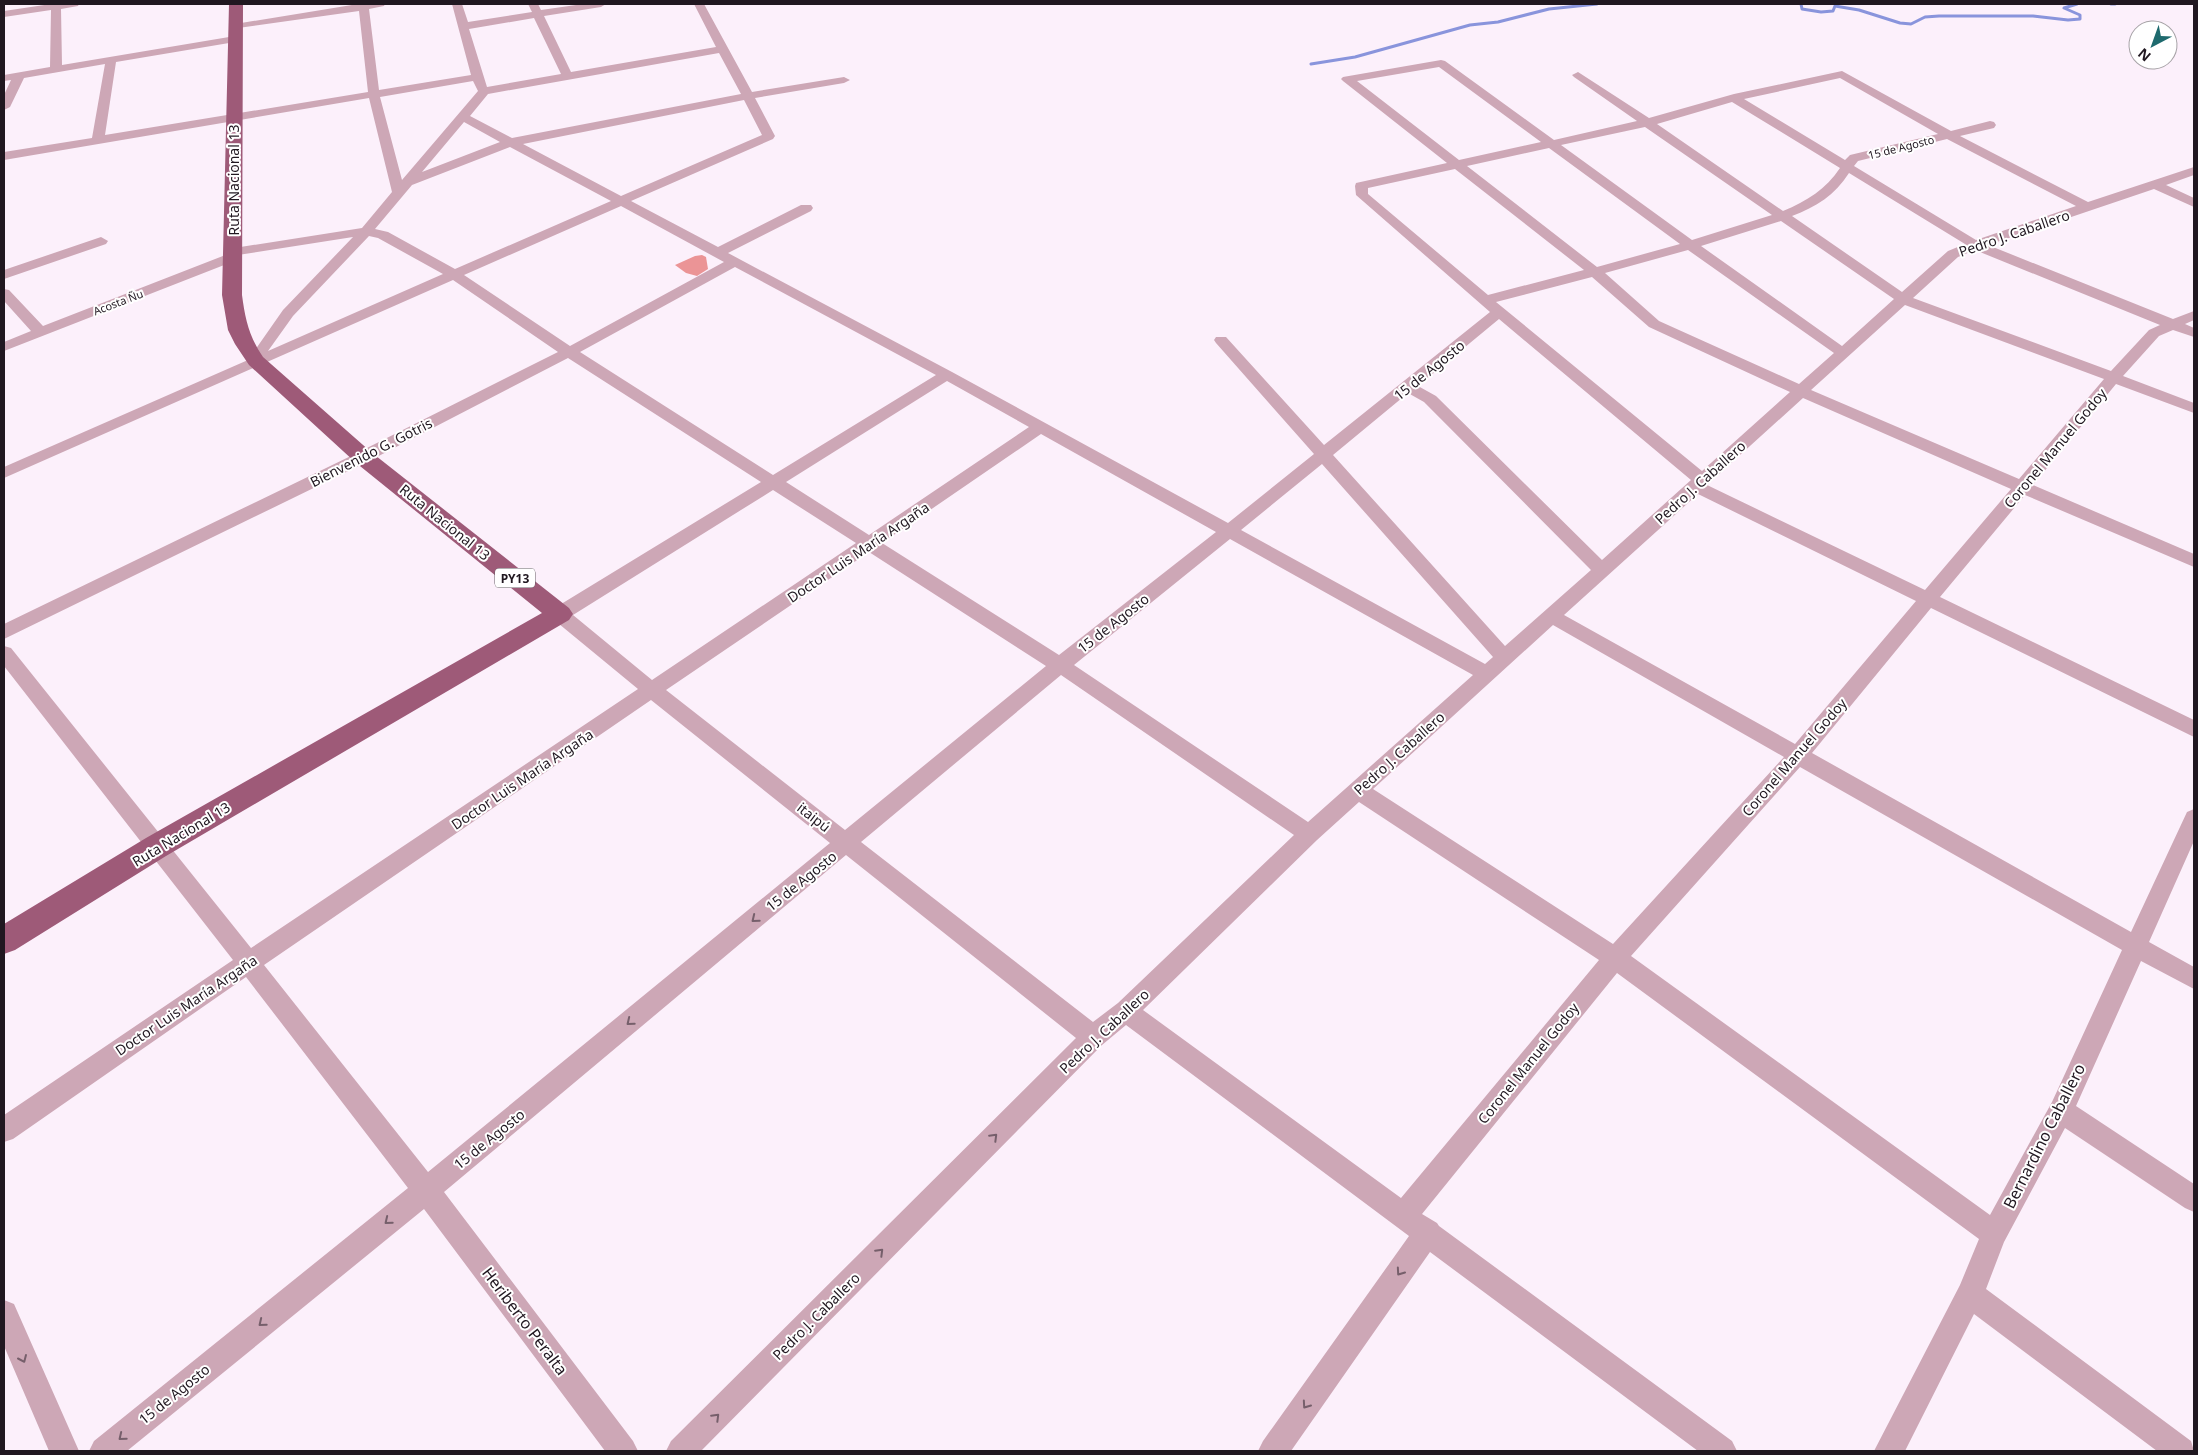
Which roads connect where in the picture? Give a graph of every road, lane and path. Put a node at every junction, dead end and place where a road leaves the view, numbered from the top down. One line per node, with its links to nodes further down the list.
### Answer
1 (74, 4): 7 (street)
2 (236, 4): 12 (highway, Ruta Nacional 13 / PY13)
3 (380, 4): 8 (street)
4 (456, 4): 11 (street)
5 (602, 4): 9 (street)
6 (699, 4): 13 (street)
7 (56, 5): 10 (street); 15 (street)
8 (363, 5): 12 (street); 23 (street)
9 (535, 9): 11 (street); 19 (street)
10 (4, 14)
11 (464, 26): 18 (street)
12 (235, 33): 14 (street); 28 (highway, Ruta Nacional 13 / PY13)
13 (722, 49): 19 (street); 24 (street)
14 (111, 60): 15 (street); 32 (street)
15 (56, 70): 17 (street)
16 (1578, 74): 29 (street)
17 (19, 76): 20 (street); 26 (street)
18 (477, 77): 22 (street); 23 (street)
19 (568, 77): 22 (street)
20 (4, 78)
21 (844, 80): 24 (street)
22 (484, 91): 27 (street)
23 (374, 94): 28 (street); 41 (street)
24 (749, 96): 33 (street); 42 (street)
25 (1734, 98): 29 (street); 31 (street); 37 (street)
26 (4, 107)
27 (463, 117): 33 (street); 39 (street)
28 (233, 118): 32 (street); 52 (highway, Ruta Nacional 13 / PY13)
29 (1649, 122): 34 (street); 46 (street)
30 (1990, 125): 31 (street, 15 de Agosto)
31 (1949, 135): 37 (street, 15 de Agosto); 45 (street)
32 (98, 141): 35 (street)
33 (508, 143): 39 (street); 42 (street)
34 (1550, 144): 36 (street); 36 (street); 49 (street)
35 (4, 156)
36 (1457, 164): 54 (street); 59 (street)
37 (1845, 166): 46 (street); 50 (street)
38 (2194, 171): 40 (street, Pedro J. Caballero)
39 (409, 182): 41 (street)
40 (2157, 185): 43 (street); 45 (street, Pedro J. Caballero)
41 (399, 193): 47 (street)
42 (622, 202): 51 (street); 55 (street)
43 (2194, 203)
44 (806, 208): 51 (street)
45 (2089, 208): 50 (street, Pedro J. Caballero)
46 (1781, 215): 49 (street); 58 (street)
47 (366, 231): 52 (street, Acosta Ñu); 55 (street); 69 (street)
48 (102, 241): 56 (street)
49 (1690, 245): 54 (street); 68 (street)
50 (1975, 245): 58 (street, Pedro J. Caballero); 62 (street)
51 (717, 253): 53 (street)
52 (232, 255): 63 (street, Acosta Ñu); 69 (highway, Ruta Nacional 13 / PY13)
53 (734, 262): 67 (street, Bienvenido G. Gotris); 70 (street)
54 (1594, 272): 59 (street); 73 (street)
55 (453, 274): 67 (street); 69 (street)
56 (4, 275)
57 (4, 293): 63 (street)
58 (1903, 299): 68 (street, Pedro J. Caballero); 71 (street)
59 (1485, 300): 60 (street)
60 (1499, 312): 72 (street, 15 de Agosto); 80 (street)
61 (2194, 315): 62 (street, Coronel Manuel Godoy)
62 (2170, 324): 64 (street); 71 (street, Coronel Manuel Godoy)
63 (40, 332): 66 (street, Acosta Ñu)
64 (2194, 333)
65 (1221, 340): 76 (street)
66 (4, 347)
67 (569, 352): 77 (street, Bienvenido G. Gotris); 79 (street)
68 (1843, 353): 73 (street, Pedro J. Caballero)
69 (256, 360): 77 (highway, Ruta Nacional 13 / PY13); 78 (street)
70 (947, 375): 75 (street); 79 (street)
71 (2113, 378): 74 (street); 81 (street, Coronel Manuel Godoy)
72 (1408, 387): 76 (street, 15 de Agosto); 85 (street)
73 (1800, 391): 80 (street, Pedro J. Caballero); 81 (street)
74 (2194, 408)
75 (1040, 427): 82 (street); 83 (street, Doctor Luis María Argaña)
76 (1324, 455): 82 (street, 15 de Agosto); 91 (street)
77 (363, 457): 87 (highway, Ruta Nacional 13 / PY13); 89 (street, Bienvenido G. Gotris)
78 (4, 473)
79 (773, 481): 83 (street); 87 (street)
80 (1699, 483): 85 (street, Pedro J. Caballero); 86 (street)
81 (2022, 487): 84 (street); 86 (street, Coronel Manuel Godoy)
82 (1229, 532): 92 (street, 15 de Agosto); 93 (street)
83 (870, 543): 92 (street); 94 (street, Doctor Luis María Argaña)
84 (2194, 561)
85 (1602, 570): 88 (street, Pedro J. Caballero)
86 (1928, 600): 95 (street); 96 (street, Coronel Manuel Godoy)
87 (560, 614): 94 (street, itaipú); 101 (highway, Ruta Nacional 13)
88 (1551, 616): 91 (street, Pedro J. Caballero); 96 (street)
89 (4, 632)
90 (4, 653): 101 (street, Heriberto Peralta)
91 (1505, 658): 93 (street, Pedro J. Caballero)
92 (1060, 665): 99 (street); 100 (street, 15 de Agosto)
93 (1487, 674): 97 (street, Pedro J. Caballero)
94 (653, 691): 100 (street, itaipú); 105 (street, Doctor Luis María Argaña)
95 (2194, 729)
96 (1799, 754): 103 (street); 104 (street, Coronel Manuel Godoy)
97 (1358, 790): 99 (street, Pedro J. Caballero); 104 (street)
98 (2194, 818): 103 (street, Bernardino Caballero)
99 (1309, 834): 107 (street, Pedro J. Caballero)
100 (847, 843): 108 (street, itaipú); 111 (street, 15 de Agosto, one-way to 111)
101 (156, 847): 102 (highway, Ruta Nacional 13); 105 (street, Heriberto Peralta)
102 (4, 940)
103 (2135, 945): 106 (street); 109 (street, Bernardino Caballero)
104 (1615, 958): 113 (street, Coronel Manuel Godoy); 115 (street)
105 (248, 962): 110 (street, Doctor Luis María Argaña); 111 (street, Heriberto Peralta)
106 (2194, 979)
107 (1126, 1011): 108 (street, Pedro J. Caballero); 113 (street)
108 (1093, 1037): 121 (street, Pedro J. Caballero, one-way to 108)
109 (2061, 1111): 112 (street); 115 (street, Bernardino Caballero)
110 (4, 1130)
111 (426, 1190): 119 (street, 15 de Agosto, one-way to 119); 120 (street, Heriberto Peralta)
112 (2194, 1200)
113 (1404, 1215): 114 (street)
114 (1428, 1232): 122 (street, one-way to 122); 123 (street)
115 (1994, 1234): 116 (street, Bernardino Caballero)
116 (1970, 1294): 124 (street, Bernardino Caballero); 125 (street)
117 (4, 1314): 118 (street, one-way to 118)
118 (64, 1451)
119 (104, 1451)
120 (623, 1451)
121 (682, 1451)
122 (1274, 1451)
123 (1722, 1451)
124 (1889, 1451)
125 (2180, 1451)

